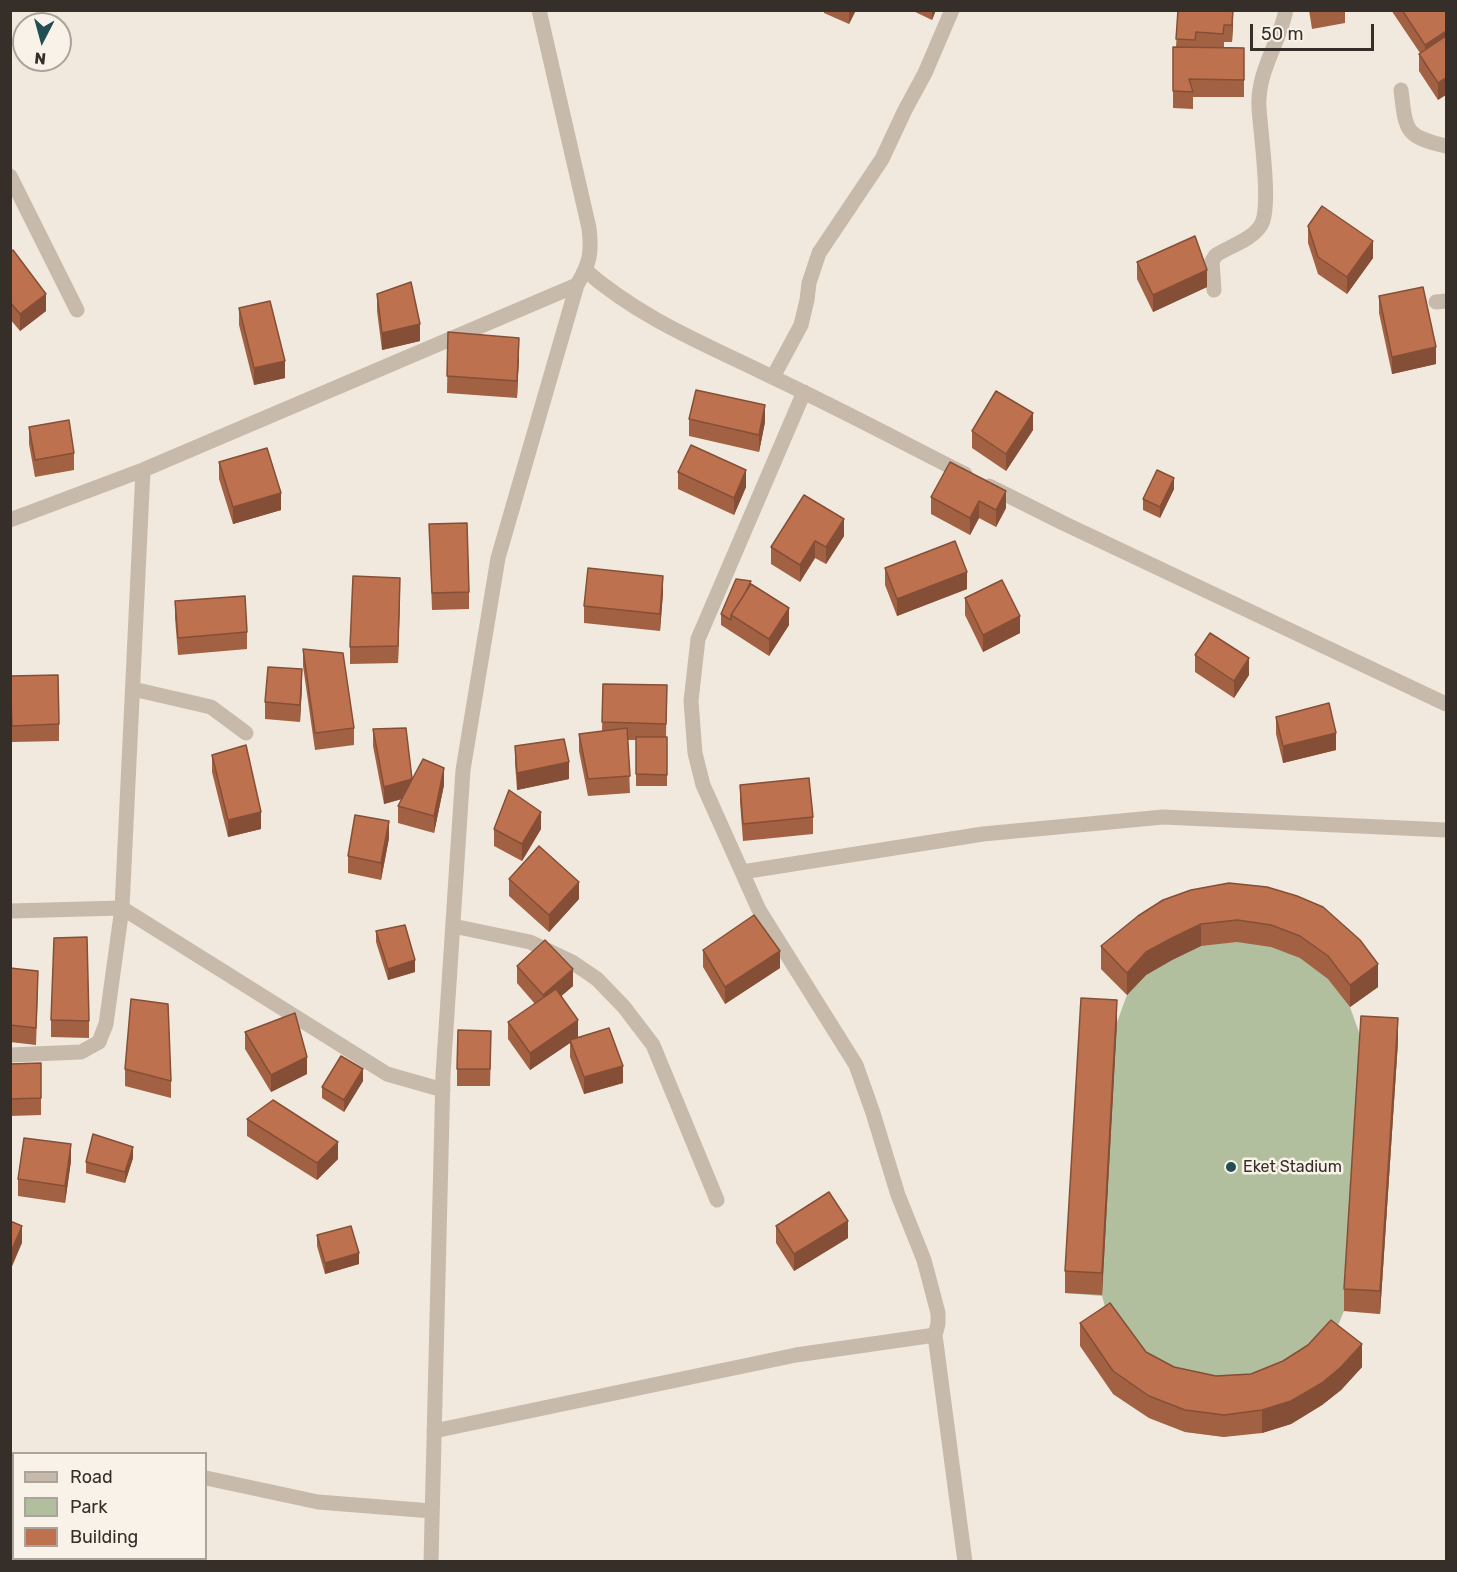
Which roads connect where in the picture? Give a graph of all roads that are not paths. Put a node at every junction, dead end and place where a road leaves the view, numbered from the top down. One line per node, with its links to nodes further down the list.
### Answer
1 (539, 10): 7 (street)
2 (952, 10): 11 (street)
3 (1286, 10): 9 (street)
4 (1401, 90): 5 (street)
5 (1446, 146)
6 (10, 176): 10 (street)
7 (585, 270): 8 (street); 11 (street)
8 (577, 285): 13 (street); 22 (street)
9 (1214, 290)
10 (77, 310)
11 (773, 377): 12 (street)
12 (804, 392): 16 (street); 19 (street)
13 (143, 470): 14 (street); 15 (street)
14 (10, 520)
15 (133, 689): 17 (street); 20 (street)
16 (1446, 704)
17 (246, 733)
18 (1446, 830): 19 (street)
19 (742, 872): 26 (street)
20 (122, 909): 21 (street); 23 (street); 24 (street)
21 (10, 910)
22 (453, 926): 24 (street); 25 (street)
23 (10, 1055)
24 (443, 1090): 27 (street)
25 (717, 1200)
26 (935, 1335): 27 (street); 31 (street)
27 (434, 1431): 29 (street)
28 (207, 1478): 29 (street)
29 (432, 1511): 30 (street)
30 (431, 1562)
31 (965, 1562)

